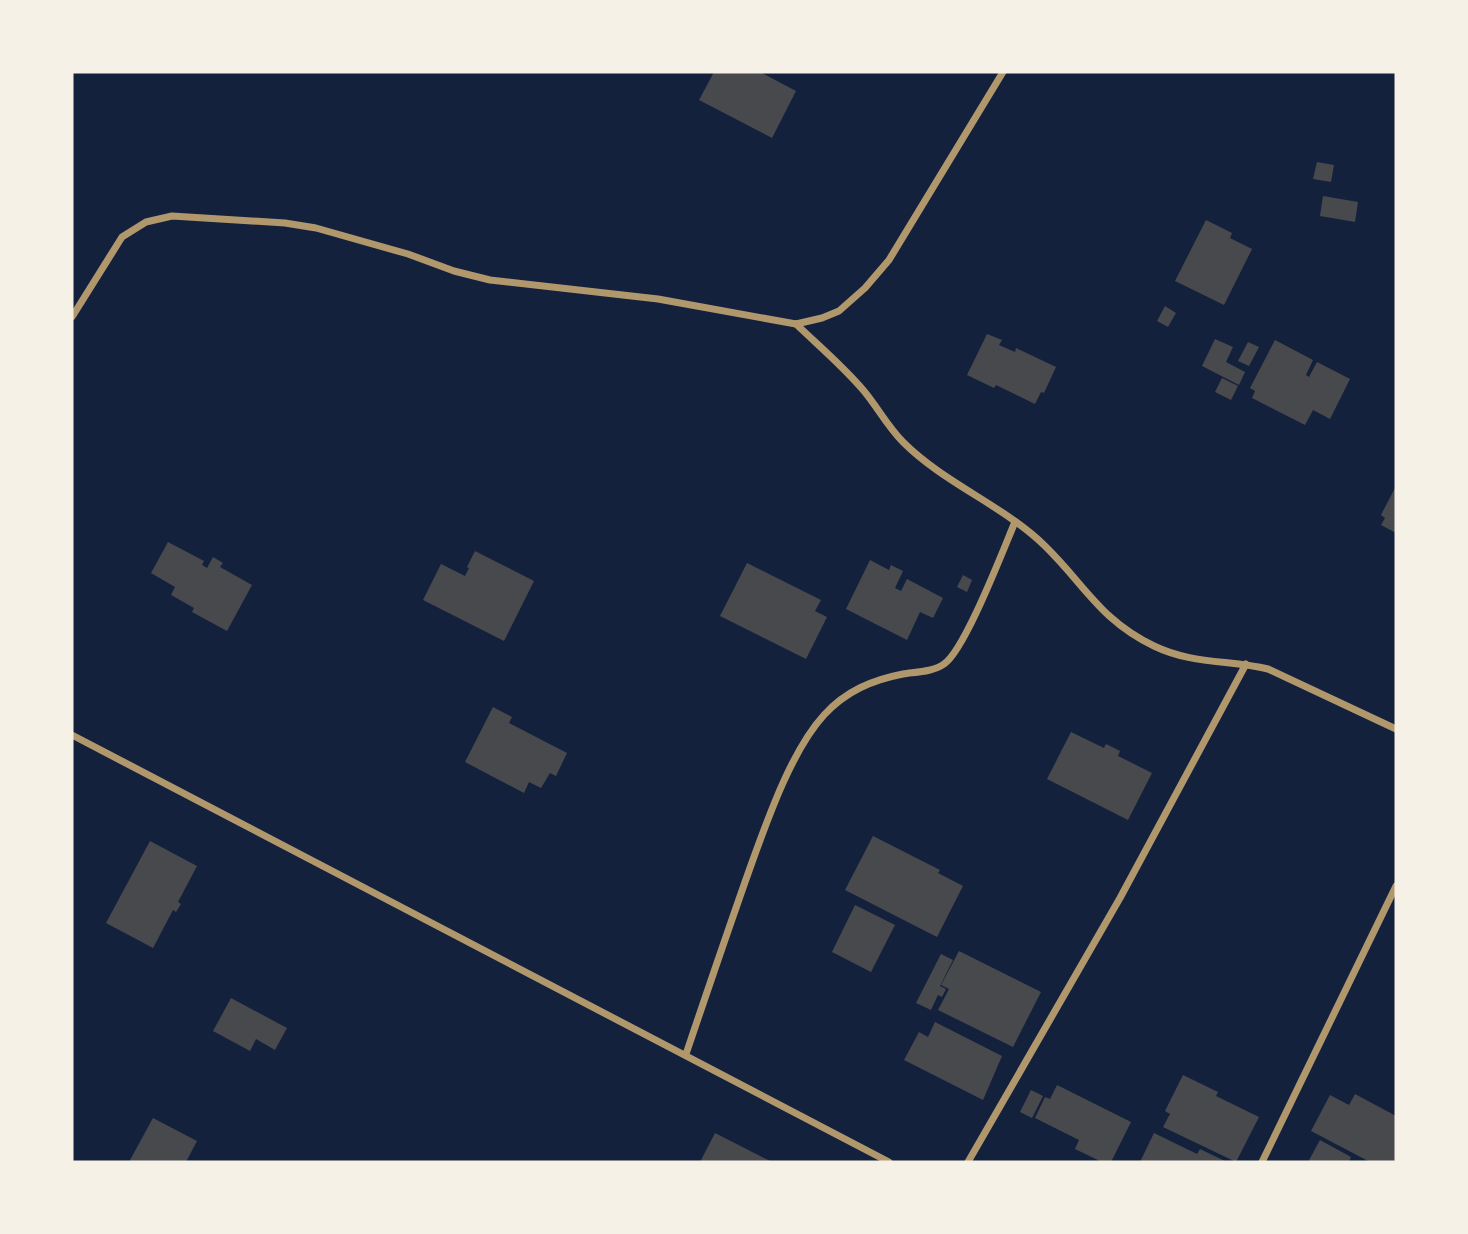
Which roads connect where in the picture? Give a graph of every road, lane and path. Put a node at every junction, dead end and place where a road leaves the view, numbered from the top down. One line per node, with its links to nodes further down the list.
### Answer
1 (1003, 72): 3 (street)
2 (72, 317): 3 (street)
3 (796, 324): 4 (street)
4 (1015, 522): 5 (street); 9 (street)
5 (1246, 664): 6 (street); 11 (street)
6 (1396, 729)
7 (72, 735): 9 (street)
8 (1396, 886): 12 (street)
9 (686, 1054): 10 (street)
10 (889, 1162)
11 (968, 1162)
12 (1262, 1162)

